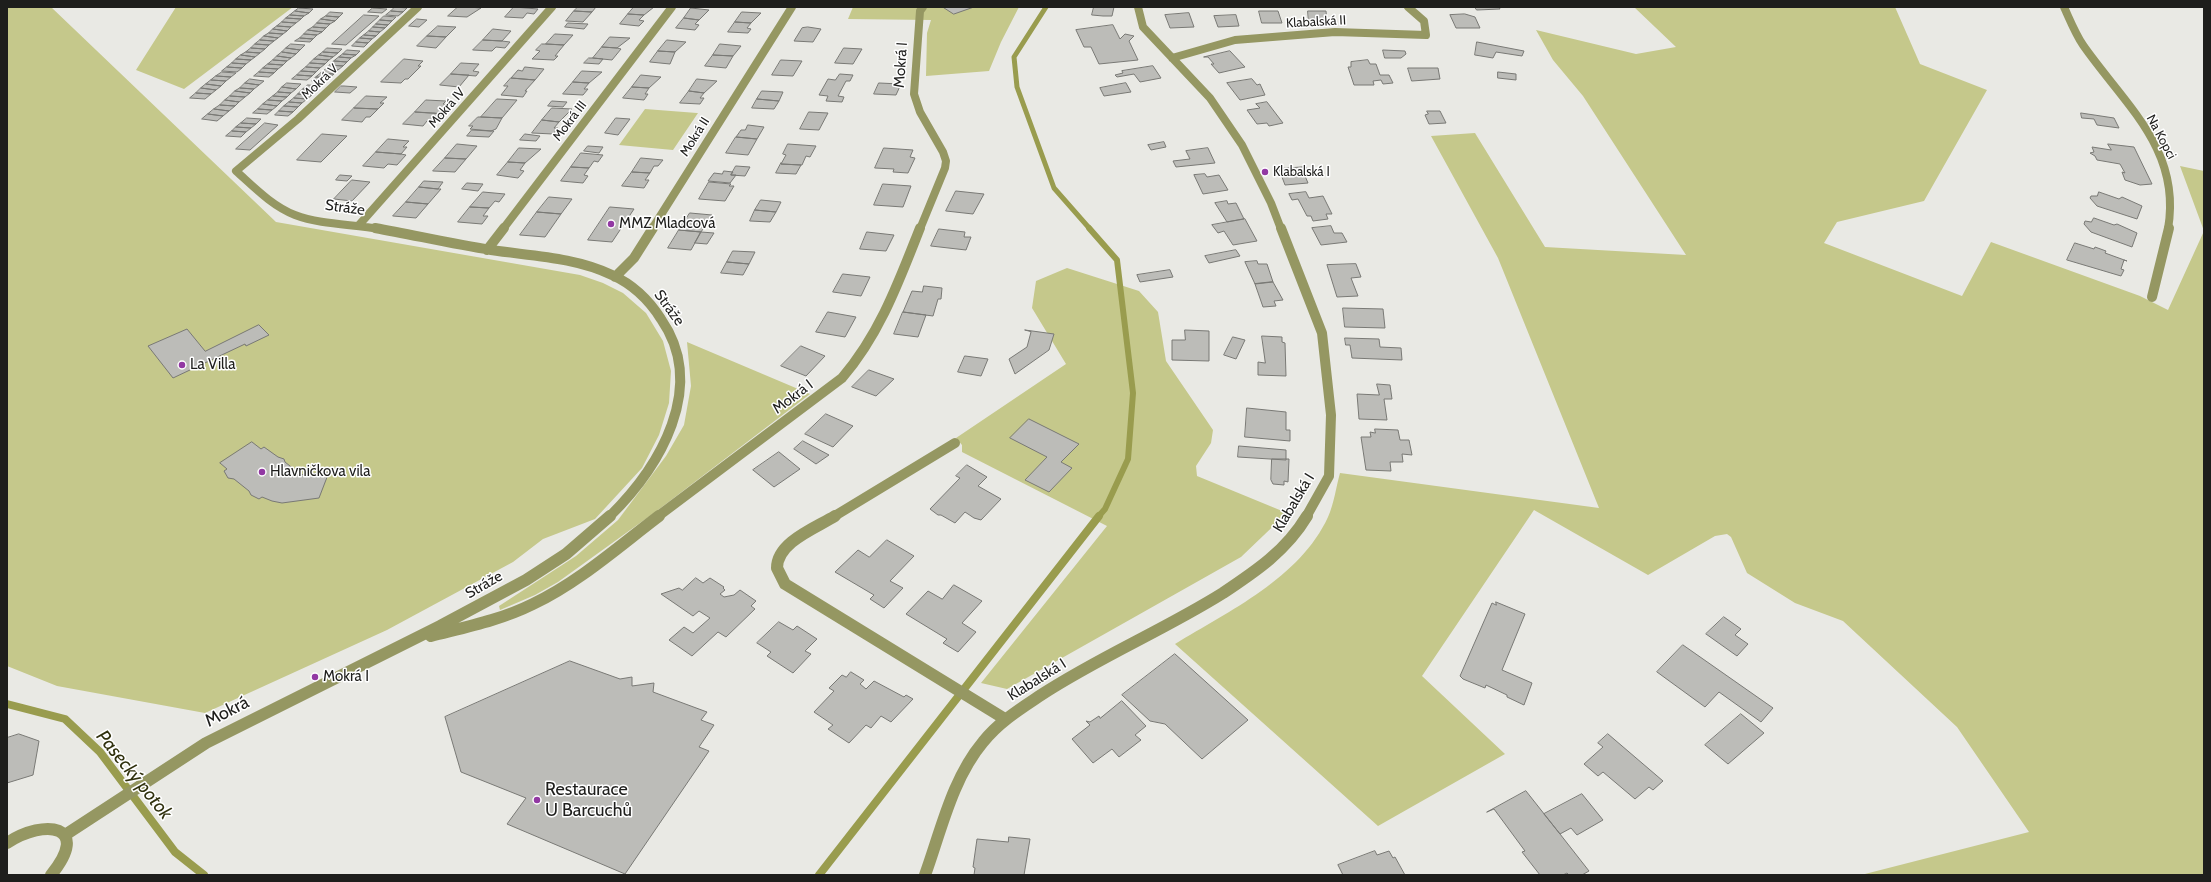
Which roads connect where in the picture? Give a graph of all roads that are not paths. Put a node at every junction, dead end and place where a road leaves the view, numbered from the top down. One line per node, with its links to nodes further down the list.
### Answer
1 (418, 7): 10 (street, Mokrá V)
2 (552, 7): 11 (street, Mokrá IV)
3 (672, 7): 12 (street, Mokrá III)
4 (792, 7): 13 (street, Mokrá II)
5 (923, 7): 16 (street, Mokrá I)
6 (1138, 7): 9 (street, Klabalská I)
7 (1408, 7): 9 (street, Klabalská II)
8 (2064, 7): 14 (street, Na Kopci)
9 (1172, 58): 17 (street, Klabalská I)
10 (236, 171): 11 (street, Stráže)
11 (359, 225): 12 (street, Stráže)
12 (487, 250): 13 (street, Stráže)
13 (615, 277): 16 (street, Stráže)
14 (2152, 297)
15 (955, 443): 17 (street, Klabalská I)
16 (415, 640): 18 (street, Mokrá)
17 (1005, 719): 21 (street, Klabalská I)
18 (65, 835): 19 (street); 20 (street)
19 (7, 843)
20 (51, 875)
21 (925, 875)

